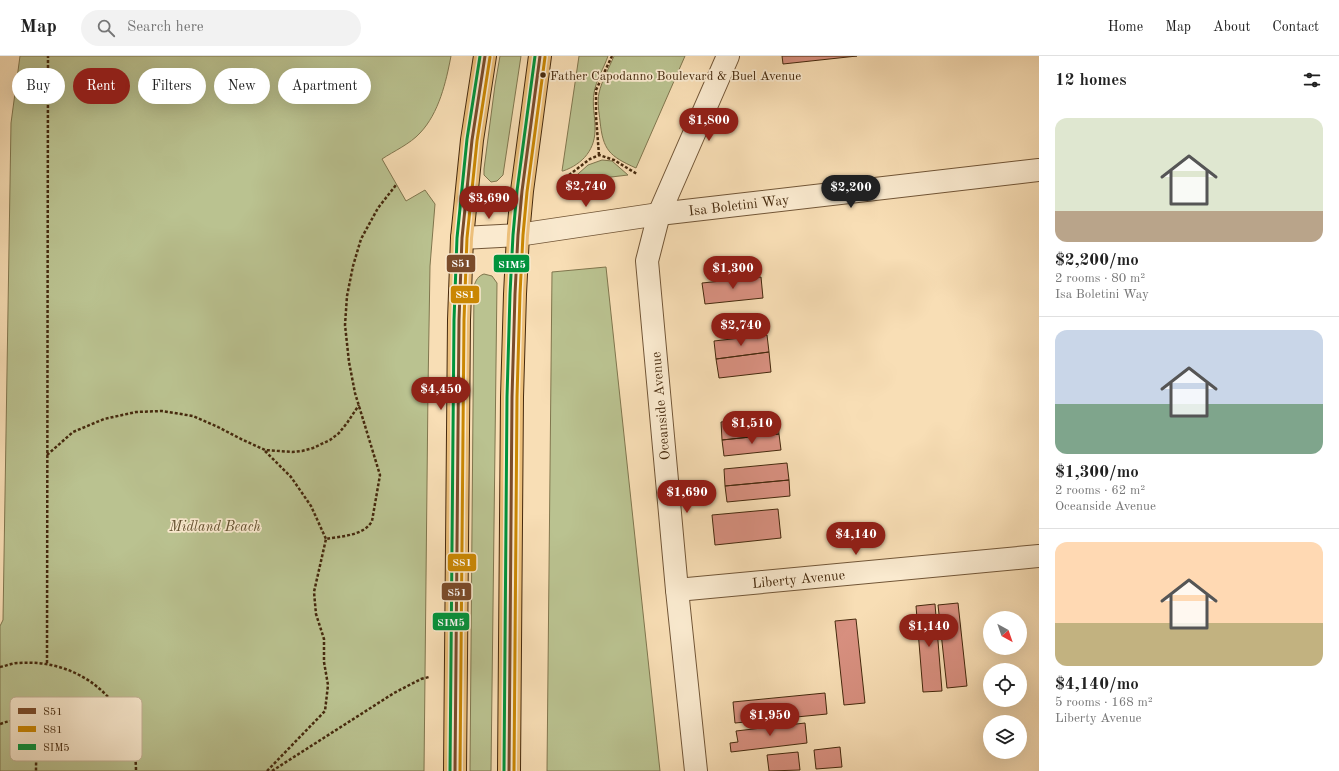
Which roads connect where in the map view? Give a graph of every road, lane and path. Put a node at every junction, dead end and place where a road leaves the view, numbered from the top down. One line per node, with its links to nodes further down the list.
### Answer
1 (48, 56): 16 (path)
2 (485, 56): 13 (main road)
3 (540, 56): 12 (main road)
4 (612, 56): 6 (path)
5 (728, 56): 11 (street, Oceanside Avenue)
6 (599, 155): 8 (path); 9 (path)
7 (1039, 170): 11 (street, Isa Boletini Way)
8 (637, 174)
9 (561, 181)
10 (396, 185): 14 (path)
11 (659, 214): 12 (street, Isa Boletini Way); 19 (street, Oceanside Avenue)
12 (518, 235): 13 (street, Isa Boletini Way); 29 (main road)
13 (462, 238): 28 (main road)
14 (359, 405): 15 (path); 17 (path)
15 (265, 450): 16 (path); 17 (path)
16 (47, 454): 20 (path)
17 (326, 539): 26 (path)
18 (1039, 556): 19 (street, Liberty Avenue)
19 (677, 590): 30 (street, Oceanside Avenue)
20 (46, 663): 21 (path); 23 (path)
21 (0, 667)
22 (429, 677): 27 (path)
23 (108, 697)
24 (10, 722): 25 (path)
25 (0, 724)
26 (267, 771)
27 (272, 771)
28 (455, 771)
29 (509, 771)
30 (696, 771)

